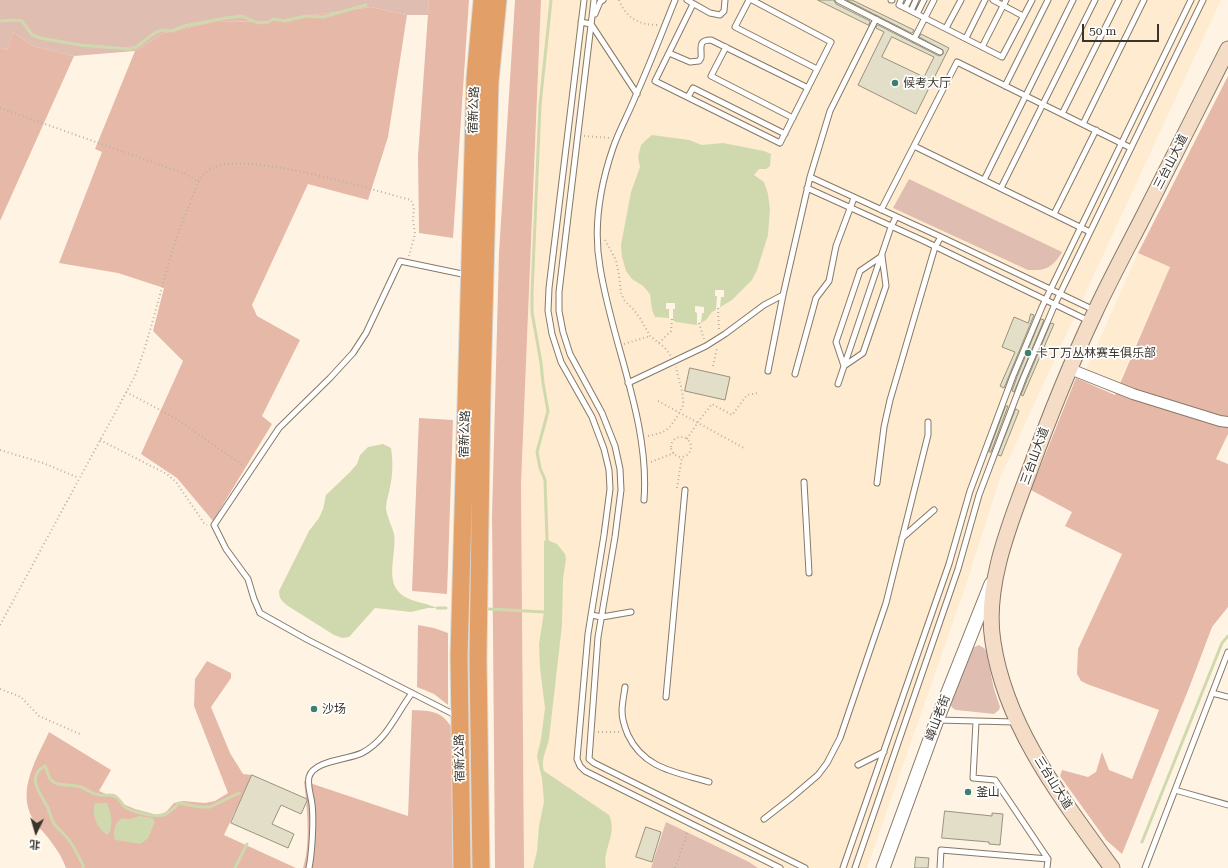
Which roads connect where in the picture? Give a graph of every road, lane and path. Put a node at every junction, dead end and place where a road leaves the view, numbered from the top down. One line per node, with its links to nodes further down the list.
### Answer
1 (482, 0): 84 (highway, 宿新公路)
2 (498, 0): 164 (highway, 宿新公路)
3 (584, 0): 37 (lane)
4 (594, 0): 38 (lane)
5 (603, 0): 38 (lane)
6 (619, 0): 39 (path)
7 (675, 0): 39 (lane)
8 (687, 0): 30 (lane)
9 (725, 0): 30 (lane)
10 (749, 0): 48 (lane)
11 (752, 0): 48 (lane)
12 (838, 0): 36 (lane)
13 (901, 0): 31 (lane)
14 (909, 0): 31 (lane)
15 (916, 0): 32 (lane)
16 (924, 0): 33 (lane)
17 (934, 0): 35 (lane)
18 (961, 0): 40 (lane)
19 (985, 0): 41 (lane)
20 (993, 0): 29 (lane)
21 (1032, 0): 34 (lane)
22 (1048, 0): 49 (lane)
23 (1072, 0): 52 (lane)
24 (1096, 0): 54 (lane)
25 (1119, 0): 56 (lane)
26 (1144, 0): 58 (lane)
27 (1191, 0): 63 (lane)
28 (1203, 0): 65 (lane)
29 (1005, 3): 34 (lane); 44 (lane)
30 (694, 4): 47 (lane)
31 (905, 8): 32 (lane)
32 (911, 11): 33 (lane)
33 (917, 14): 35 (lane)
34 (1024, 16): 44 (lane)
35 (925, 18): 40 (lane); 42 (lane)
36 (876, 19): 42 (lane); 66 (lane)
37 (581, 22): 38 (lane); 135 (lane)
38 (591, 24): 51 (lane); 61 (lane)
39 (665, 25): 51 (lane)
40 (946, 28): 41 (lane)
41 (966, 38): 44 (lane)
42 (914, 39): 46 (lane)
43 (726, 47): 47 (lane); 50 (lane); 57 (lane)
44 (982, 47)
45 (1228, 49): 91 (main road, 三台山大道)
46 (940, 52)
47 (669, 53): 53 (lane)
48 (817, 69): 50 (lane)
49 (1005, 86): 52 (lane); 64 (lane)
50 (808, 88): 57 (lane)
51 (637, 94): 62 (lane)
52 (1026, 96): 54 (lane); 67 (lane)
53 (688, 97): 60 (lane); 60 (lane)
54 (1042, 104): 56 (lane); 70 (lane)
55 (0, 108): 68 (path)
56 (1062, 114): 58 (lane)
57 (792, 118): 60 (lane)
58 (1083, 124): 59 (lane)
59 (1096, 130): 63 (lane); 74 (lane)
60 (785, 134)
61 (578, 135): 62 (path); 136 (lane)
62 (617, 139): 79 (lane)
63 (1121, 143): 65 (lane); 77 (lane)
64 (914, 146): 67 (lane); 73 (lane)
65 (1131, 148): 78 (lane)
66 (810, 177): 69 (lane); 71 (lane)
67 (984, 180): 70 (lane)
68 (199, 182): 83 (path); 107 (path)
69 (807, 188): 72 (lane); 87 (lane)
70 (1001, 188): 74 (lane)
71 (854, 198): 72 (lane); 73 (lane)
72 (850, 208): 76 (lane); 104 (lane)
73 (881, 210): 75 (lane)
74 (1054, 214): 77 (lane)
75 (896, 217): 76 (lane); 80 (lane)
76 (892, 227): 81 (lane); 82 (lane)
77 (1080, 227): 78 (lane); 85 (lane)
78 (1090, 232): 86 (lane)
79 (598, 234): 94 (path); 97 (lane)
80 (941, 237): 81 (lane); 85 (lane)
81 (936, 247): 88 (lane); 125 (lane)
82 (882, 256): 101 (lane); 101 (lane); 101 (lane)
83 (407, 263): 84 (lane); 122 (lane)
84 (470, 276): 145 (highway, 宿新公路)
85 (1050, 290): 86 (lane); 88 (lane)
86 (1060, 294): 89 (lane); 91 (lane)
87 (783, 295): 95 (lane); 103 (lane)
88 (1045, 299): 89 (lane); 152 (lane)
89 (1055, 304): 91 (lane); 168 (lane)
90 (718, 308): 95 (path)
91 (1093, 316): 102 (main road, 三台山大道)
92 (672, 319): 96 (path)
93 (699, 323): 98 (path)
94 (650, 336): 96 (path); 97 (path)
95 (719, 338): 98 (lane); 100 (path)
96 (659, 343): 99 (path)
97 (618, 346): 105 (lane)
98 (706, 346): 99 (lane)
99 (674, 361): 105 (lane); 110 (path)
100 (713, 366)
101 (844, 366): 106 (lane)
102 (1070, 369): 113 (street); 132 (main road, 三台山大道)
103 (768, 372)
104 (795, 374)
105 (628, 383): 114 (lane)
106 (838, 384)
107 (126, 392): 116 (path); 122 (path)
108 (758, 393): 111 (path)
109 (658, 400): 110 (path)
110 (679, 412): 111 (path); 114 (path)
111 (698, 422): 115 (path); 117 (path)
112 (928, 422): 131 (lane)
113 (1228, 422)
114 (641, 438): 121 (lane)
115 (687, 439): 119 (path); 120 (path)
116 (100, 440): 123 (path); 130 (path)
117 (744, 448)
118 (0, 450): 123 (path)
119 (674, 453): 120 (path); 121 (path)
120 (682, 456): 127 (path)
121 (644, 465): 128 (lane)
122 (250, 470): 130 (lane)
123 (80, 478): 137 (path)
124 (804, 482): 133 (lane)
125 (877, 483)
126 (685, 490): 143 (lane)
127 (676, 491)
128 (644, 500)
129 (934, 510): 131 (lane)
130 (214, 525): 141 (lane)
131 (902, 538): 157 (lane)
132 (997, 569): 146 (street, 嶂山老街); 148 (main road, 三台山大道)
133 (809, 573)
134 (631, 612): 136 (lane)
135 (591, 615): 136 (lane); 158 (lane)
136 (602, 617): 149 (lane)
137 (0, 625)
138 (1228, 652): 142 (lane)
139 (625, 687): 150 (lane)
140 (0, 689): 151 (path)
141 (412, 693): 145 (lane); 162 (lane)
142 (1212, 693): 144 (lane); 155 (lane)
143 (666, 697)
144 (1228, 697)
145 (460, 717): 163 (highway, 宿新公路)
146 (937, 720): 147 (lane); 169 (street, 嶂山老街)
147 (976, 722): 148 (lane); 160 (lane)
148 (1018, 722): 172 (main road, 三台山大道)
149 (590, 732): 150 (path); 159 (lane)
150 (627, 732): 154 (lane)
151 (82, 735)
152 (884, 752): 153 (lane); 167 (lane)
153 (858, 765)
154 (709, 782)
155 (1175, 790): 156 (lane); 173 (lane)
156 (1228, 805)
157 (764, 819)
158 (690, 824): 161 (lane); 165 (path)
159 (778, 854): 161 (lane); 166 (lane)
160 (1048, 859): 170 (lane); 171 (lane)
161 (776, 867)
162 (309, 868)
163 (462, 868)
164 (481, 868)
165 (676, 868)
166 (805, 868)
167 (843, 868)
168 (855, 868)
169 (883, 868)
170 (940, 868)
171 (1047, 868)
172 (1112, 868)
173 (1145, 868)

